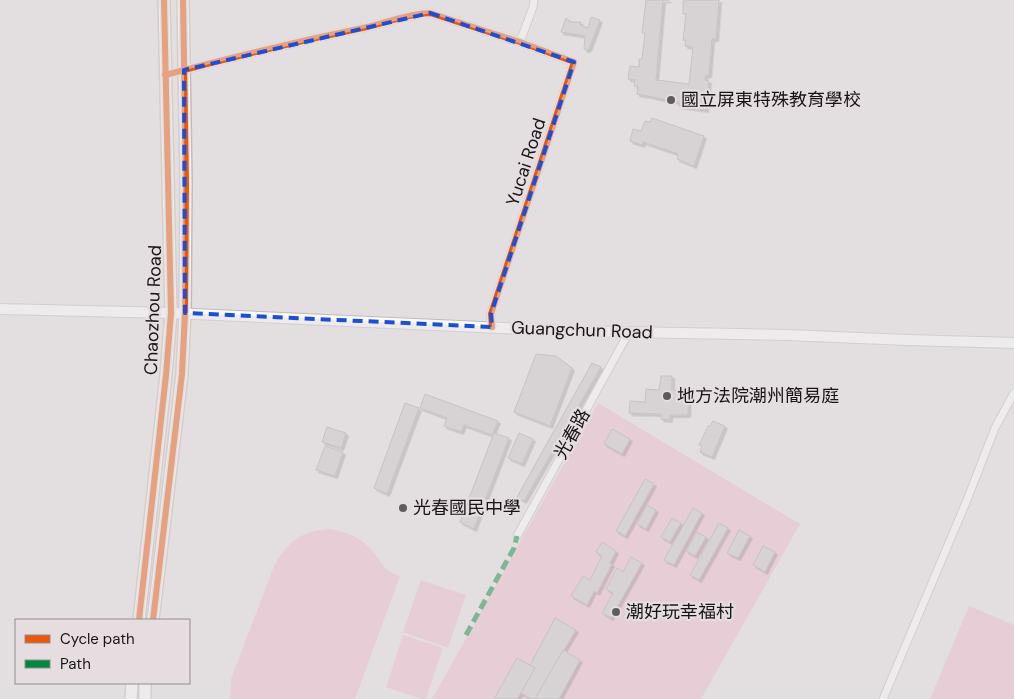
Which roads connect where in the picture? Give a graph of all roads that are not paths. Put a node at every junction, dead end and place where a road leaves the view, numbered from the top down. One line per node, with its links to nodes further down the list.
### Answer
1 (164, 0): 6 (main road, Chaozhou Road)
2 (183, 0): 5 (main road, Chaozhou Road)
3 (534, 0): 4 (street)
4 (520, 42): 5 (street); 10 (street, Yucai Road)
5 (184, 70): 6 (street); 9 (main road, Chaozhou Road)
6 (165, 75): 8 (main road, Chaozhou Road)
7 (0, 309): 8 (main road, Guangchun Road)
8 (171, 313): 9 (main road, Guangchun Road); 15 (main road, Chaozhou Road)
9 (185, 313): 10 (main road, Guangchun Road); 16 (main road, Chaozhou Road)
10 (492, 326): 11 (main road, Guangchun Road)
11 (629, 332): 12 (main road, Guangchun Road); 14 (street, 光春路)
12 (1014, 343)
13 (1014, 393): 21 (street)
14 (517, 536)
15 (139, 619)
16 (153, 619)
17 (132, 684): 19 (main road)
18 (145, 684): 20 (main road)
19 (131, 699)
20 (145, 699)
21 (883, 699)

